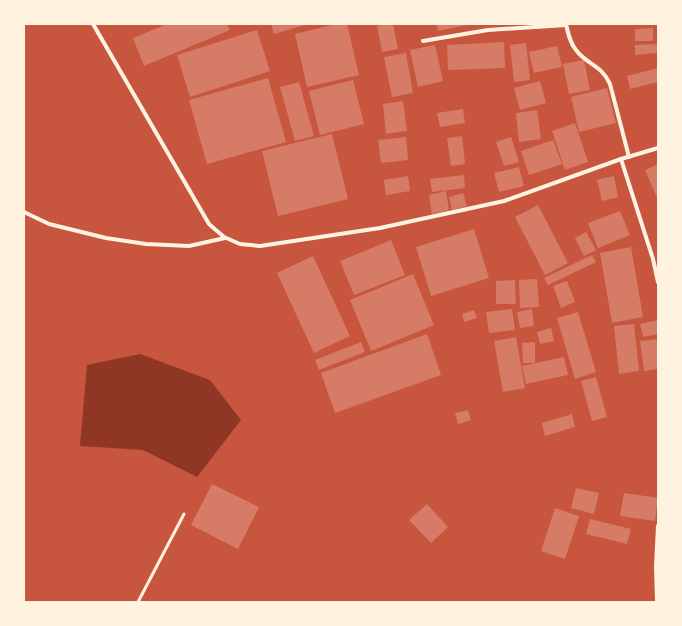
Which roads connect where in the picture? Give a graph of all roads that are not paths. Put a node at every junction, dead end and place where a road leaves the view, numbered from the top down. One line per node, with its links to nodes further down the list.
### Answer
1 (92, 24): 8 (street)
2 (566, 24): 3 (street); 5 (street)
3 (423, 41)
4 (658, 148): 5 (street)
5 (629, 157): 6 (street)
6 (621, 159): 8 (street); 9 (street)
7 (24, 212): 8 (street)
8 (226, 238)
9 (658, 282)
10 (184, 514): 12 (lane)
11 (658, 526): 13 (street)
12 (138, 602)
13 (657, 602)

